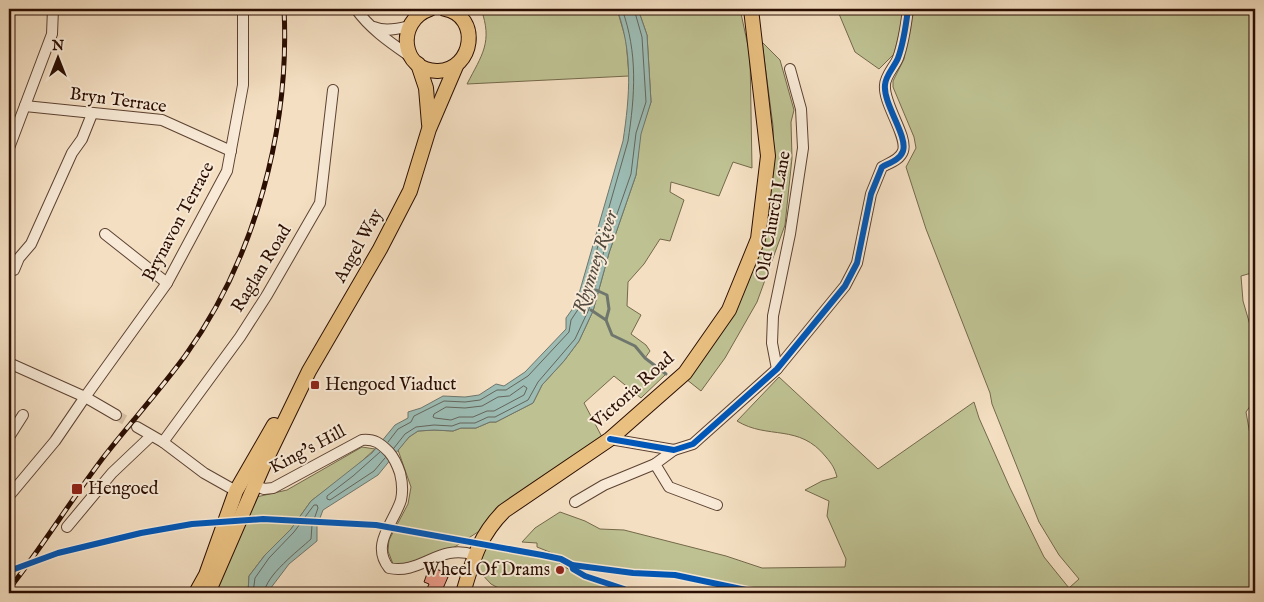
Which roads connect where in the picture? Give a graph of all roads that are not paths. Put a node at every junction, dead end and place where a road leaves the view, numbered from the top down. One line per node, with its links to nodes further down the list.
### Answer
1 (53, 9): 14 (street)
2 (243, 9): 18 (street, Brynavon Terrace)
3 (356, 9): 9 (street)
4 (430, 9): 8 (main road)
5 (447, 9): 11 (main road, Angel Way)
6 (752, 9): 31 (main road, Victoria Road)
7 (908, 9): 23 (street)
8 (412, 18): 9 (street); 10 (main road, Angel Way)
9 (368, 24): 10 (street)
10 (415, 61): 11 (main road); 16 (main road, Angel Way)
11 (456, 66): 16 (main road, Angel Way)
12 (790, 69): 23 (street, Old Church Lane)
13 (333, 90): 32 (street, Raglan Road)
14 (25, 106): 15 (street, Bryn Terrace); 17 (street)
15 (92, 114): 18 (street, Bryn Terrace); 20 (street)
16 (430, 129): 24 (main road, Angel Way)
17 (9, 148)
18 (231, 151): 21 (street, Brynavon Terrace)
19 (105, 234): 21 (street)
20 (14, 270)
21 (167, 283): 25 (street, Brynavon Terrace)
22 (9, 363): 25 (street)
23 (777, 369): 33 (street)
24 (308, 375): 35 (main road); 37 (main road)
25 (85, 397): 27 (street); 36 (street, Brynavon Terrace)
26 (22, 415): 30 (street)
27 (116, 415)
28 (137, 427): 29 (street)
29 (151, 436): 32 (street); 40 (street)
30 (9, 437)
31 (610, 439): 33 (street); 41 (main road, Victoria Road)
32 (162, 442): 37 (street)
33 (674, 450): 34 (street)
34 (655, 464): 38 (street); 39 (street)
35 (254, 485): 41 (street, King's Hill); 43 (main road)
36 (11, 488)
37 (236, 491): 42 (main road)
38 (575, 502)
39 (717, 506)
40 (67, 527)
41 (474, 556): 44 (main road, Victoria Road)
42 (196, 593)
43 (208, 593)
44 (463, 593)

